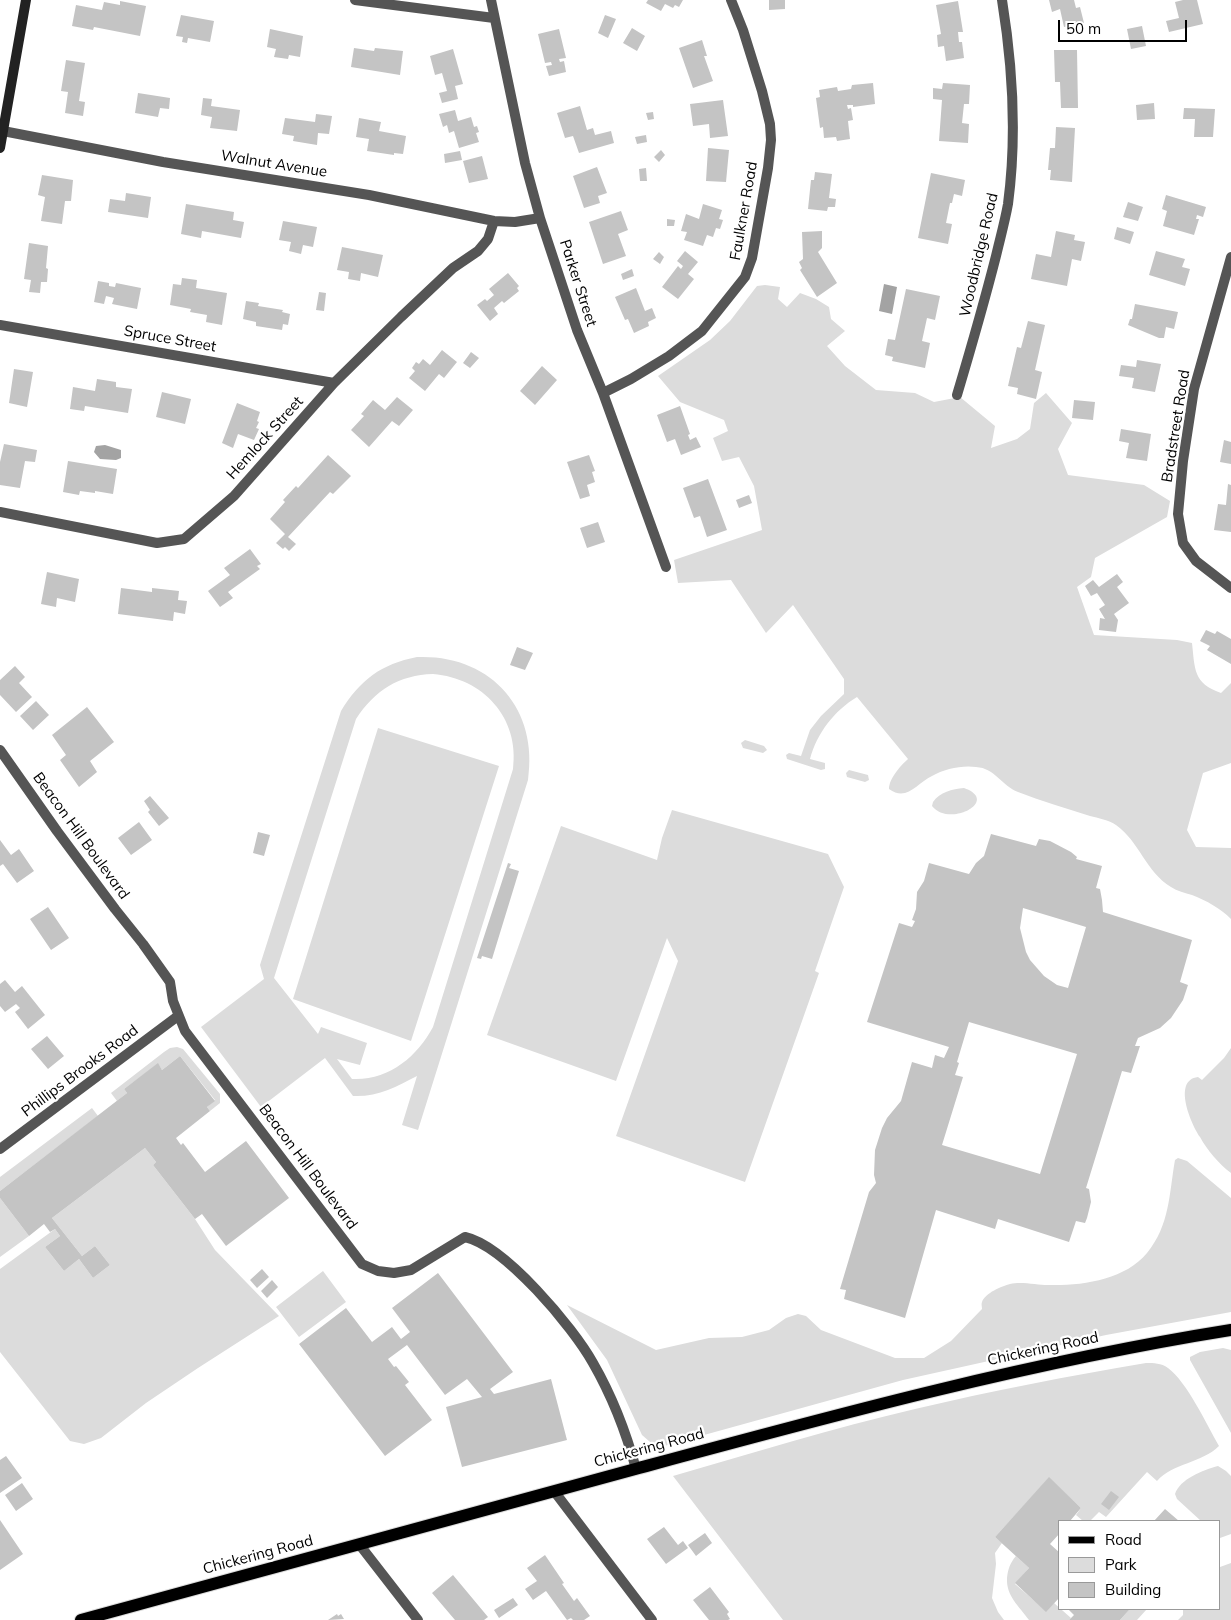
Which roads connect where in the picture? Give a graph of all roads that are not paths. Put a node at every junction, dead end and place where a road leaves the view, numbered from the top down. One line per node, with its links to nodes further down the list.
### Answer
1 (26, 0): 7 (main road)
2 (355, 0): 6 (street)
3 (491, 0): 6 (street, Parker Street)
4 (731, 0): 15 (street, Faulkner Road)
5 (1002, 0): 16 (street, Woodbridge Road)
6 (494, 18): 10 (street, Parker Street)
7 (4, 102): 8 (main road)
8 (3, 131): 9 (main road); 11 (street, Walnut Avenue)
9 (0, 148)
10 (540, 218): 11 (street, Walnut Avenue); 15 (street, Parker Street)
11 (494, 221): 14 (street, Hemlock Street)
12 (1231, 257): 19 (street, Bradstreet Road)
13 (0, 325): 14 (street, Spruce Street)
14 (334, 383): 17 (street, Hemlock Street)
15 (603, 392): 18 (street, Parker Street)
16 (957, 394)
17 (0, 512)
18 (666, 567)
19 (1231, 588)
20 (0, 750): 21 (street, Beacon Hill Boulevard)
21 (178, 1016): 22 (street, Phillips Brooks Road); 24 (street, Beacon Hill Boulevard)
22 (0, 1149)
23 (1231, 1330): 24 (main road, Chickering Road)
24 (636, 1469): 25 (main road, Chickering Road)
25 (554, 1491): 26 (main road, Chickering Road); 29 (street)
26 (359, 1544): 27 (main road, Chickering Road); 28 (street)
27 (81, 1620)
28 (418, 1620)
29 (652, 1620)

